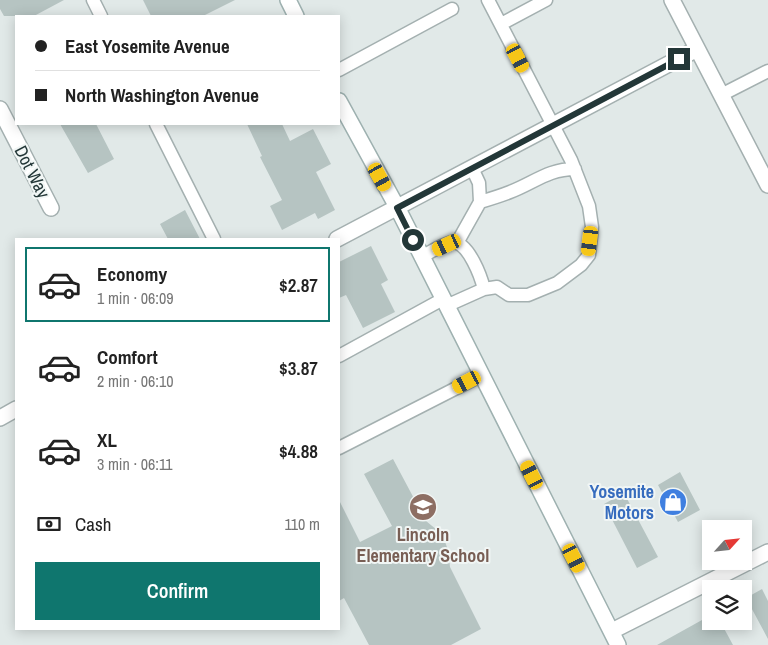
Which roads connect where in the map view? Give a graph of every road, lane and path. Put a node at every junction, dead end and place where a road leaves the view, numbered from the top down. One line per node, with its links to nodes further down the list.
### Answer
1 (93, 0): 7 (lane)
2 (288, 0): 8 (street)
3 (488, 0): 9 (lane)
4 (546, 0): 9 (lane)
5 (672, 0): 10 (street)
6 (452, 9): 11 (lane)
7 (100, 15)
8 (296, 15)
9 (501, 24): 17 (lane)
10 (698, 49): 13 (street); 17 (street)
11 (340, 69)
12 (768, 71): 13 (lane)
13 (721, 95): 20 (street)
14 (340, 103): 23 (street)
15 (0, 109): 22 (street, Dot Way)
16 (157, 125): 24 (lane)
17 (553, 125): 18 (street); 19 (lane)
18 (472, 168): 21 (lane); 23 (street)
19 (575, 169): 21 (lane); 28 (lane)
20 (768, 185)
21 (480, 202): 26 (lane)
22 (51, 208)
23 (397, 208): 25 (street); 27 (street)
24 (213, 238)
25 (339, 238)
26 (457, 243): 27 (lane); 28 (lane)
27 (421, 257): 29 (street)
28 (484, 289): 29 (lane)
29 (445, 303): 30 (lane); 31 (street)
30 (340, 355)
31 (482, 375): 34 (lane); 36 (street)
32 (15, 410): 33 (street)
33 (0, 418)
34 (340, 447)
35 (768, 552): 36 (street)
36 (612, 631): 37 (street)
37 (618, 645)

